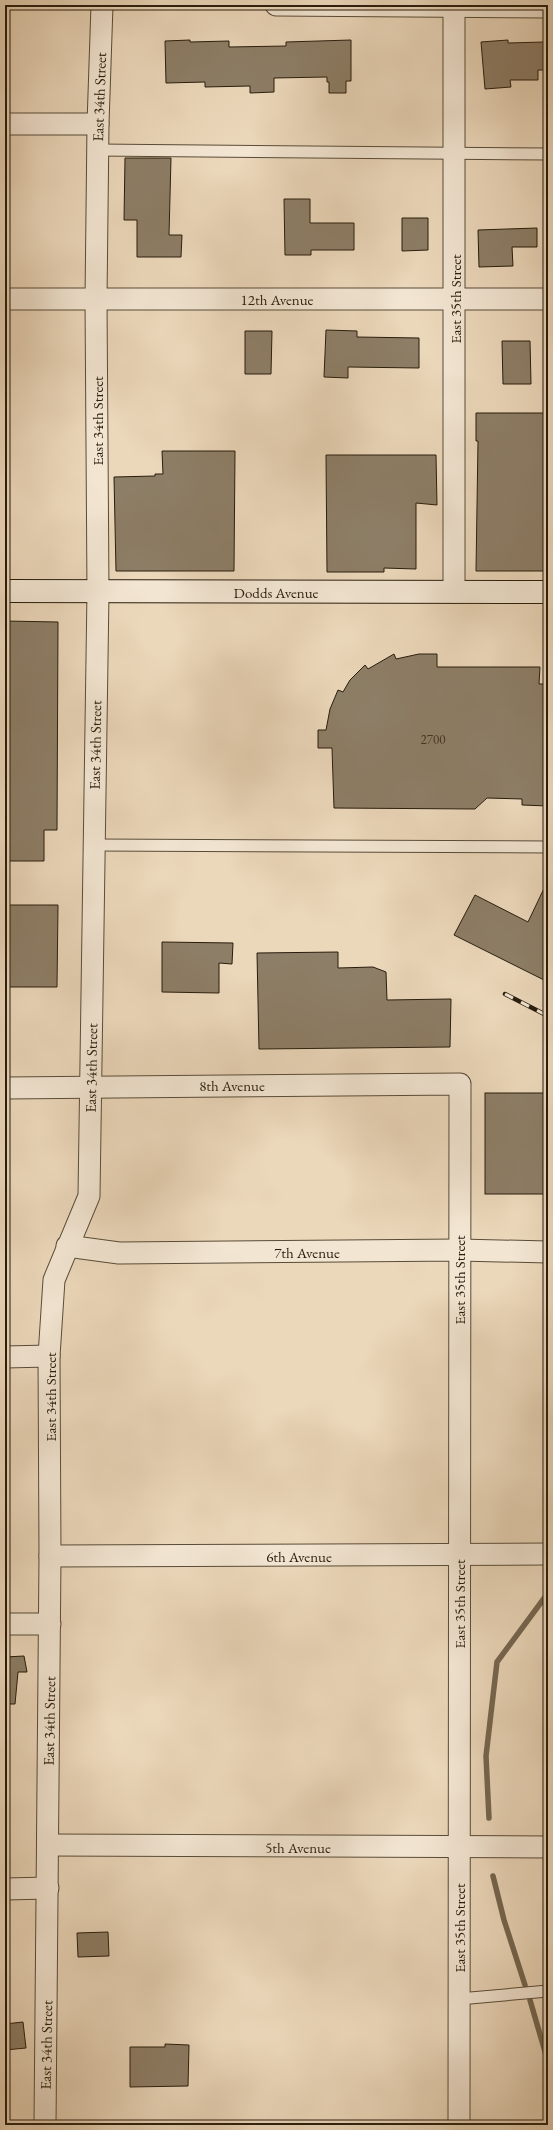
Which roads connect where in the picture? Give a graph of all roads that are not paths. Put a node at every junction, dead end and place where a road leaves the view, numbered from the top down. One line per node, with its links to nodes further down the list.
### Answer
1 (102, 5): 6 (street, East 34th Street)
2 (276, 5): 3 (street)
3 (454, 6): 4 (street); 8 (street, East 35th Street)
4 (548, 7)
5 (5, 124): 6 (street)
6 (98, 124): 7 (street, East 34th Street)
7 (98, 150): 8 (lane); 13 (street, East 34th Street)
8 (455, 154): 9 (lane); 10 (street, East 35th Street)
9 (548, 154)
10 (456, 298): 12 (street, 12th Avenue); 13 (street, 12th Avenue); 16 (street, East 35th Street)
11 (5, 299): 13 (street, 12th Avenue)
12 (548, 299)
13 (96, 300): 15 (street, East 34th Street)
14 (5, 591): 15 (street, Dodds Avenue)
15 (98, 592): 16 (street, Dodds Avenue); 18 (street, East 34th Street)
16 (454, 592): 17 (street, Dodds Avenue)
17 (548, 592)
18 (94, 845): 19 (lane); 21 (street, East 34th Street)
19 (548, 847)
20 (460, 1084): 21 (street, 8th Avenue); 24 (street, East 35th Street)
21 (91, 1086): 22 (street, 8th Avenue); 23 (street, East 34th Street)
22 (5, 1088)
23 (67, 1246): 24 (street, 7th Avenue); 26 (street, East 34th Street)
24 (459, 1250): 25 (street, 7th Avenue); 30 (street, East 35th Street)
25 (548, 1252)
26 (49, 1356): 27 (street); 29 (street, East 34th Street)
27 (5, 1357)
28 (548, 1554): 30 (street, 6th Avenue)
29 (50, 1556): 30 (street, 6th Avenue); 32 (street, East 34th Street)
30 (459, 1556): 35 (street, East 35th Street)
31 (5, 1624): 32 (street)
32 (50, 1624): 33 (street, East 34th Street)
33 (48, 1846): 35 (street, 5th Avenue); 36 (street, East 34th Street)
34 (548, 1847): 35 (street, 5th Avenue)
35 (459, 1848): 39 (street, East 35th Street)
36 (48, 1888): 37 (street); 40 (street, East 34th Street)
37 (5, 1889)
38 (548, 1991): 39 (lane)
39 (459, 1999): 41 (street, East 35th Street)
40 (45, 2125)
41 (459, 2125)

